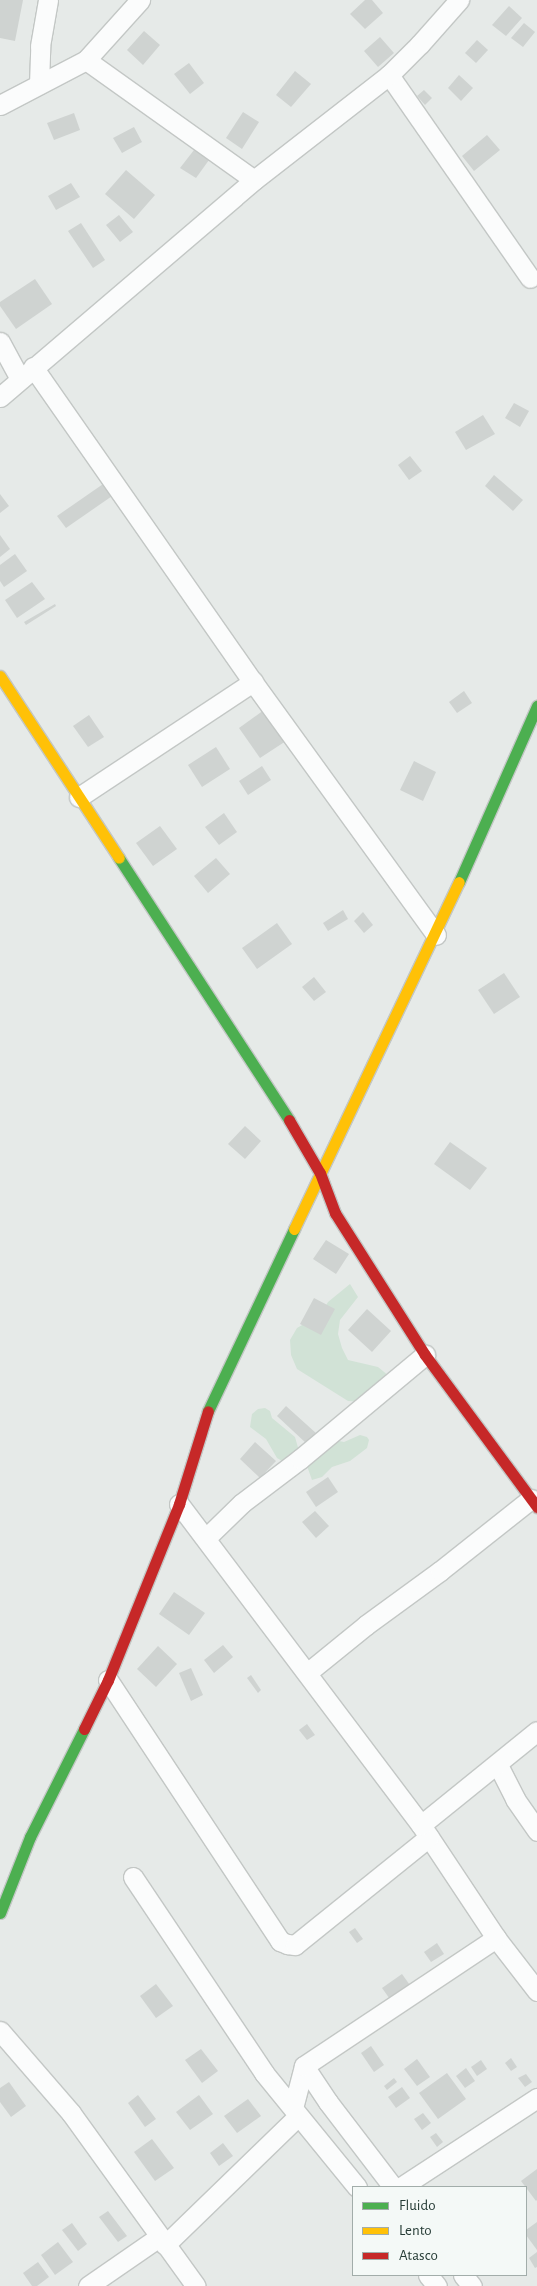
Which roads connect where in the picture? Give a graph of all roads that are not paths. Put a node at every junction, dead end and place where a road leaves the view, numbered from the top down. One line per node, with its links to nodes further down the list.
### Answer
1 (48, 0): 6 (street)
2 (140, 0): 4 (street)
3 (459, 0): 5 (street)
4 (86, 60): 6 (street); 8 (street)
5 (389, 75): 8 (street); 9 (street)
6 (40, 84): 7 (street)
7 (0, 105)
8 (254, 180): 11 (street)
9 (530, 278)
10 (0, 342): 11 (street)
11 (27, 373): 12 (street); 14 (street)
12 (0, 397)
13 (0, 676): 16 (street)
14 (253, 682): 16 (street); 17 (street)
15 (537, 706): 17 (street)
16 (80, 797): 18 (street)
17 (436, 935): 18 (street)
18 (320, 1173): 19 (street); 21 (street)
19 (425, 1355): 20 (street); 22 (street)
20 (534, 1503): 23 (street)
21 (179, 1504): 22 (street); 24 (street)
22 (206, 1538): 23 (street)
23 (307, 1673): 27 (street)
24 (108, 1680): 27 (street); 30 (street)
25 (537, 1731): 26 (street)
26 (498, 1765): 27 (street); 28 (street)
27 (425, 1831): 31 (street)
28 (537, 1831)
29 (133, 1877): 36 (street)
30 (0, 1913)
31 (496, 1938): 32 (street); 34 (street)
32 (537, 1991)
33 (0, 2031): 40 (street)
34 (304, 2066): 36 (street); 38 (street)
35 (537, 2098): 39 (street)
36 (295, 2112): 37 (street); 40 (street)
37 (356, 2186)
38 (392, 2186)
39 (403, 2186)
40 (162, 2241): 42 (street); 43 (street)
41 (464, 2276): 44 (street)
42 (88, 2286)
43 (196, 2286)
44 (472, 2286)

